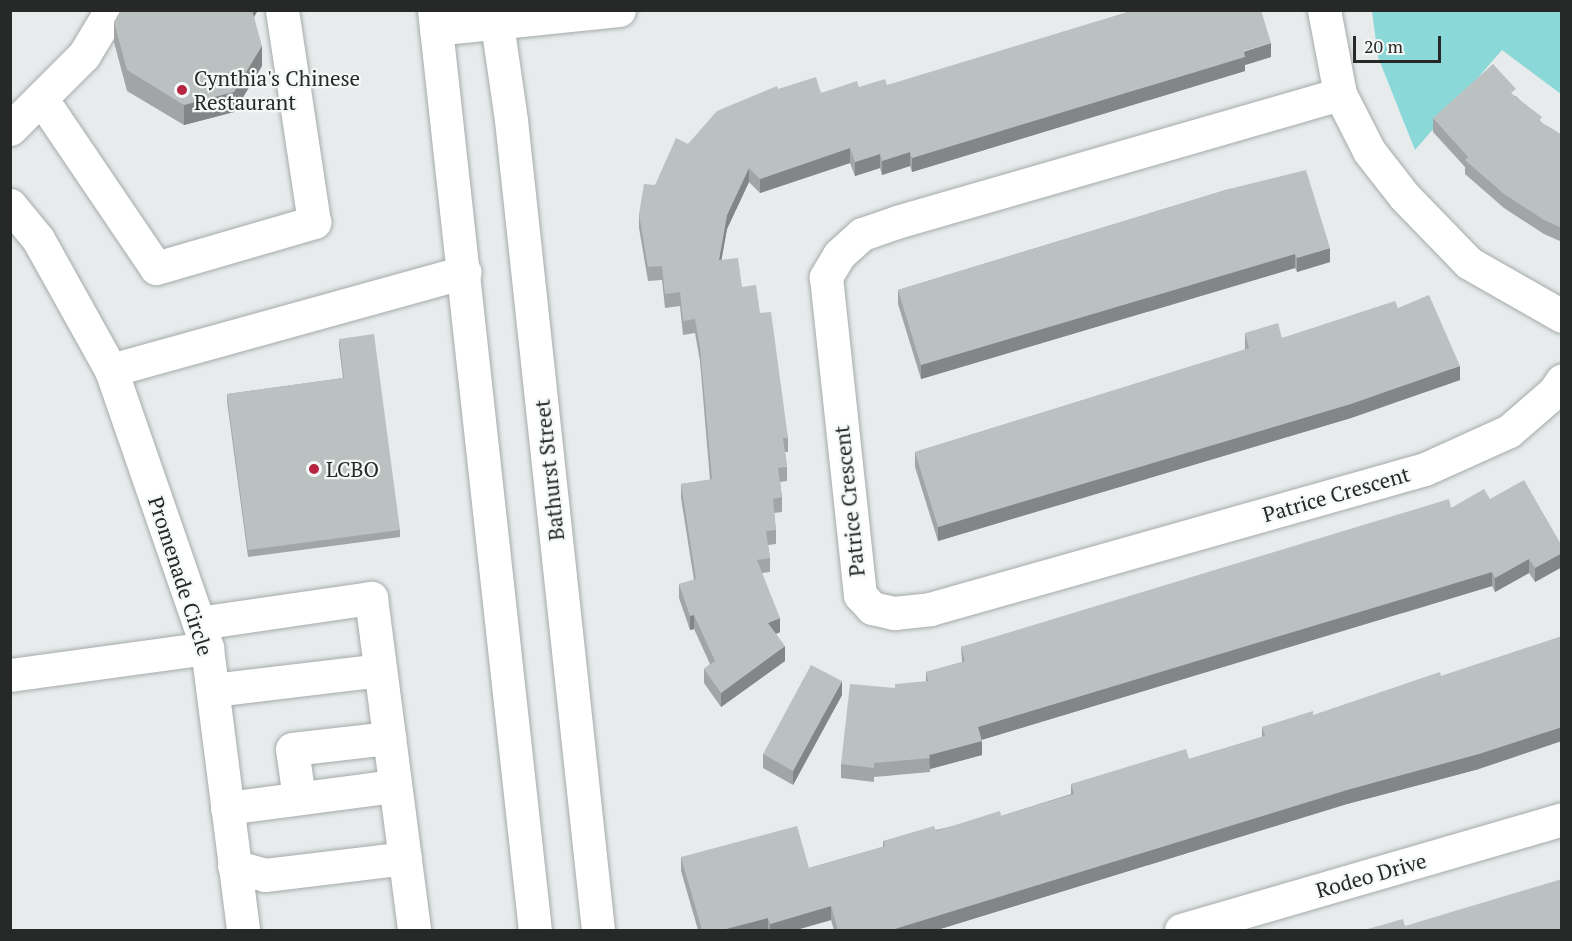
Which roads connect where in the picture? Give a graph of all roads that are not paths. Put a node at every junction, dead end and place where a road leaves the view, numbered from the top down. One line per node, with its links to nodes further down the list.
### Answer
1 (111, 10): 8 (street)
2 (282, 10): 8 (street)
3 (619, 10): 5 (street)
4 (1324, 10): 7 (street)
5 (496, 17): 6 (street); 29 (street, Bathurst Street)
6 (435, 20): 11 (street)
7 (1340, 94): 12 (street); 14 (street, Patrice Crescent)
8 (41, 98): 9 (street)
9 (10, 129)
10 (10, 205): 13 (street, Promenade Circle)
11 (465, 272): 13 (street); 28 (street)
12 (1562, 316)
13 (111, 370): 15 (street, Promenade Circle)
14 (1562, 380)
15 (203, 636): 16 (street); 17 (street); 18 (street, Promenade Circle)
16 (380, 670): 18 (street); 19 (street)
17 (10, 675)
18 (213, 690): 22 (street, Promenade Circle)
19 (389, 738): 20 (street); 21 (street)
20 (395, 786): 21 (street); 24 (street)
21 (299, 798): 22 (street)
22 (227, 808): 25 (street, Promenade Circle)
23 (1562, 819): 30 (street, Rodeo Drive)
24 (405, 858): 25 (street); 27 (street)
25 (234, 866): 26 (street, Promenade Circle)
26 (243, 930)
27 (414, 930)
28 (535, 930)
29 (598, 930)
30 (1181, 930)

